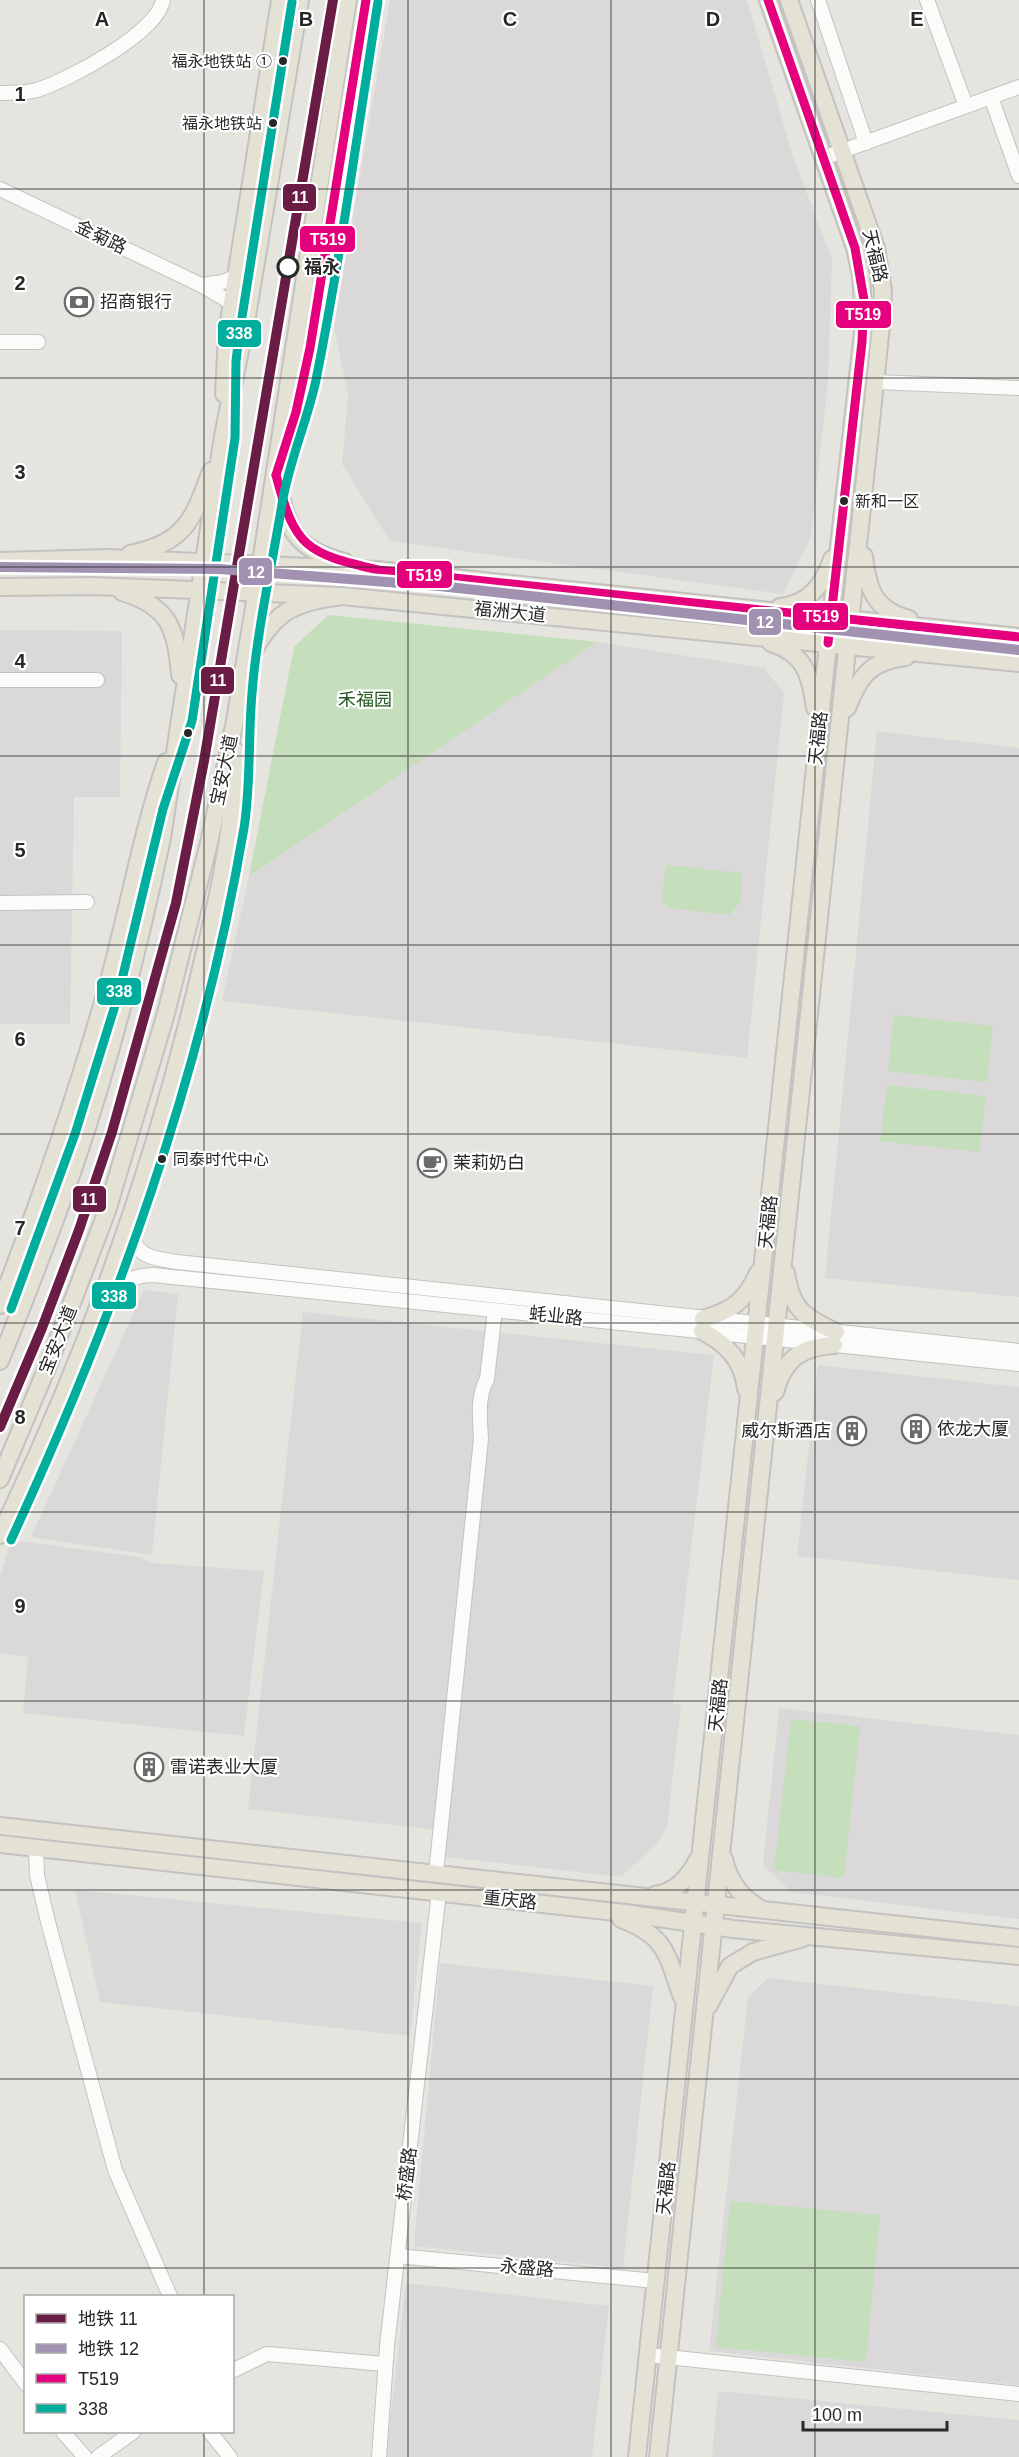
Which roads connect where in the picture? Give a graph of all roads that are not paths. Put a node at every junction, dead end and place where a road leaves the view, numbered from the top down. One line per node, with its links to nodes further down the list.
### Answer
1 (163, 0): 11 (street)
2 (280, 0): 19 (main road)
3 (300, 0): 26 (main road)
4 (348, 0): 27 (main road, 宝安大道)
5 (366, 0): 27 (main road)
6 (768, 0): 16 (main road, 天福路)
7 (789, 0): 15 (main road, 天福路)
8 (818, 0): 14 (street)
9 (927, 0): 13 (street)
10 (1019, 87): 12 (street)
11 (0, 93)
12 (991, 97): 13 (street); 17 (street)
13 (966, 106): 14 (street)
14 (866, 143): 15 (street)
15 (843, 151): 16 (street); 24 (main road, 天福路)
16 (823, 158): 28 (main road, 天福路)
17 (1019, 176)
18 (0, 189): 20 (street, 金菊路)
19 (236, 276): 20 (street); 21 (main road)
20 (201, 285): 21 (street, 金菊路)
21 (232, 303): 26 (main road)
22 (0, 342): 23 (street)
23 (38, 342)
24 (876, 382): 25 (street); 29 (main road, 天福路)
25 (1019, 388)
26 (223, 436): 30 (main road); 32 (main road)
27 (276, 475): 33 (main road, 宝安大道); 34 (main road)
28 (841, 526): 41 (main road); 42 (main road, 天福路)
29 (860, 530): 43 (main road, 天福路); 44 (main road)
30 (108, 558): 31 (main road, 福洲大道); 32 (main road, 福洲大道)
31 (0, 561)
32 (204, 562): 33 (main road, 福洲大道); 37 (main road)
33 (261, 565): 34 (main road, 福洲大道); 38 (main road, 宝安大道)
34 (385, 571): 40 (main road); 41 (main road, 福洲大道)
35 (93, 586): 36 (main road, 福洲大道); 37 (main road, 福洲大道); 54 (main road)
36 (0, 587)
37 (199, 590): 38 (main road, 福洲大道); 54 (main road)
38 (256, 592): 39 (main road, 福洲大道); 53 (main road, 宝安大道)
39 (342, 596): 40 (main road, 福洲大道); 53 (main road)
40 (388, 600): 45 (main road, 福洲大道)
41 (750, 608): 42 (main road, 福洲大道)
42 (831, 617): 43 (main road, 福洲大道); 47 (main road, 天福路)
43 (851, 619): 44 (main road, 福洲大道); 48 (main road, 天福路)
44 (941, 629): 46 (main road, 福洲大道)
45 (750, 636): 47 (main road, 福洲大道); 56 (main road)
46 (1019, 637)
47 (828, 644): 48 (main road, 福洲大道); 56 (main road, 天福路)
48 (848, 645): 49 (main road, 福洲大道); 55 (main road, 天福路)
49 (936, 654): 50 (main road, 福洲大道); 55 (main road)
50 (1019, 663)
51 (0, 680): 52 (street)
52 (97, 680)
53 (240, 686): 59 (main road); 75 (main road, 宝安大道)
54 (180, 718): 63 (main road); 70 (main road)
55 (840, 726): 61 (main road, 天福路)
56 (819, 731): 60 (main road, 天福路)
57 (87, 902): 58 (street)
58 (0, 903)
59 (129, 1224): 62 (main road); 65 (street, 蚝业路)
60 (765, 1246): 65 (main road); 66 (main road, 天福路)
61 (784, 1251): 67 (main road, 天福路); 68 (main road)
62 (101, 1301): 64 (street, 蚝业路); 72 (main road)
63 (0, 1305)
64 (495, 1310): 65 (street, 蚝业路); 82 (street)
65 (702, 1325): 66 (street, 蚝业路); 73 (main road)
66 (757, 1330): 67 (street, 蚝业路); 73 (main road, 天福路)
67 (776, 1332): 68 (street, 蚝业路); 74 (main road, 天福路)
68 (835, 1339): 69 (street, 蚝业路); 71 (street, 蚝业路); 74 (main road)
69 (1019, 1351)
70 (0, 1361)
71 (1019, 1364)
72 (66, 1390): 75 (main road); 76 (main road)
73 (747, 1421): 81 (main road, 天福路)
74 (766, 1421): 80 (main road, 天福路)
75 (3, 1472)
76 (0, 1535)
77 (0, 1826): 82 (main road, 重庆路)
78 (0, 1844): 79 (main road, 重庆路)
79 (36, 1848): 83 (main road, 重庆路); 98 (street)
80 (722, 1849): 86 (main road, 天福路); 88 (main road)
81 (702, 1850): 84 (main road); 85 (main road, 天福路)
82 (436, 1873): 84 (main road, 重庆路)
83 (439, 1892): 87 (main road, 重庆路); 96 (street, 桥盛路)
84 (634, 1895): 85 (main road, 重庆路)
85 (695, 1902): 86 (main road, 重庆路); 89 (main road, 天福路)
86 (717, 1904): 88 (main road, 重庆路); 90 (main road, 天福路)
87 (597, 1910): 89 (main road, 重庆路); 94 (main road)
88 (767, 1911): 92 (main road, 重庆路)
89 (693, 1923): 90 (main road, 重庆路); 94 (main road, 天福路)
90 (715, 1926): 91 (main road, 重庆路); 95 (main road, 天福路)
91 (810, 1935): 93 (main road, 重庆路); 95 (main road)
92 (1019, 1938)
93 (1019, 1956)
94 (686, 2004): 97 (main road, 天福路)
95 (704, 2013): 101 (main road, 天福路)
96 (398, 2256): 97 (street, 永盛路); 102 (street, 桥盛路)
97 (656, 2281): 100 (main road, 天福路)
98 (170, 2295)
99 (0, 2349): 104 (street)
100 (648, 2355): 101 (street); 113 (main road, 天福路)
101 (669, 2356): 105 (street); 114 (main road, 天福路)
102 (385, 2364): 103 (street); 112 (street, 桥盛路)
103 (234, 2370)
104 (24, 2381)
105 (1019, 2394)
106 (64, 2433): 109 (street)
107 (132, 2433): 110 (street)
108 (211, 2433): 111 (street)
109 (85, 2457)
110 (98, 2457)
111 (230, 2457)
112 (379, 2457)
113 (637, 2457)
114 (658, 2457)

